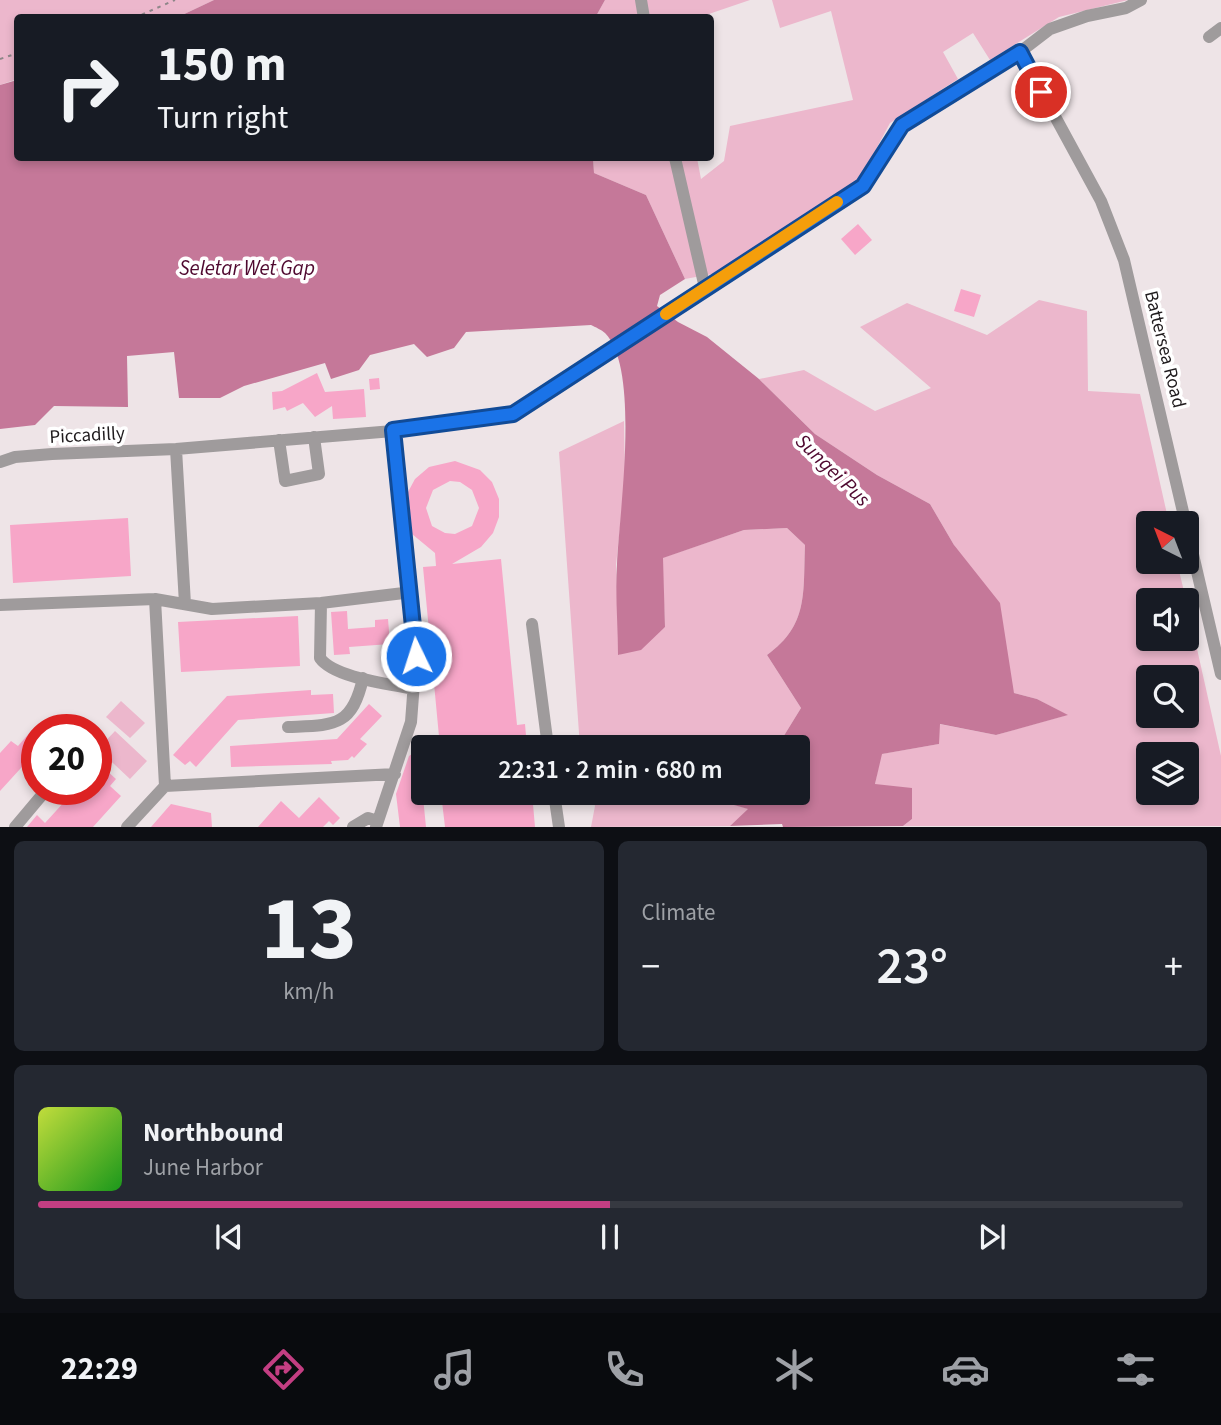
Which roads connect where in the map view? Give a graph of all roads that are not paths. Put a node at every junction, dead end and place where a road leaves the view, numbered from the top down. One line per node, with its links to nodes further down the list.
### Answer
1 (1141, 0): 4 (lane, Piccadilly)
2 (1221, 28): 3 (lane)
3 (1209, 37)
4 (1020, 52): 6 (lane, Piccadilly); 18 (lane, Battersea Road)
5 (676, 161): 6 (lane)
6 (705, 288): 7 (lane, Piccadilly)
7 (393, 430): 8 (lane, Piccadilly); 12 (lane)
8 (314, 437): 9 (lane, Piccadilly); 9 (lane)
9 (279, 440): 10 (lane, Piccadilly)
10 (177, 449): 11 (lane, Piccadilly); 16 (lane)
11 (0, 462)
12 (412, 592): 14 (lane); 20 (lane)
13 (155, 599): 15 (lane); 16 (lane); 24 (lane)
14 (321, 603): 16 (lane); 19 (lane)
15 (0, 604)
16 (185, 604)
17 (532, 624): 22 (lane)
18 (1221, 674)
19 (363, 678): 20 (lane); 21 (lane)
20 (414, 689): 23 (lane)
21 (288, 727)
22 (546, 735)
23 (395, 774): 24 (lane); 27 (lane)
24 (164, 786): 29 (lane)
25 (34, 805): 28 (lane)
26 (556, 805): 31 (lane)
27 (377, 824): 30 (lane)
28 (15, 827)
29 (127, 827)
30 (354, 827)
31 (559, 827)

